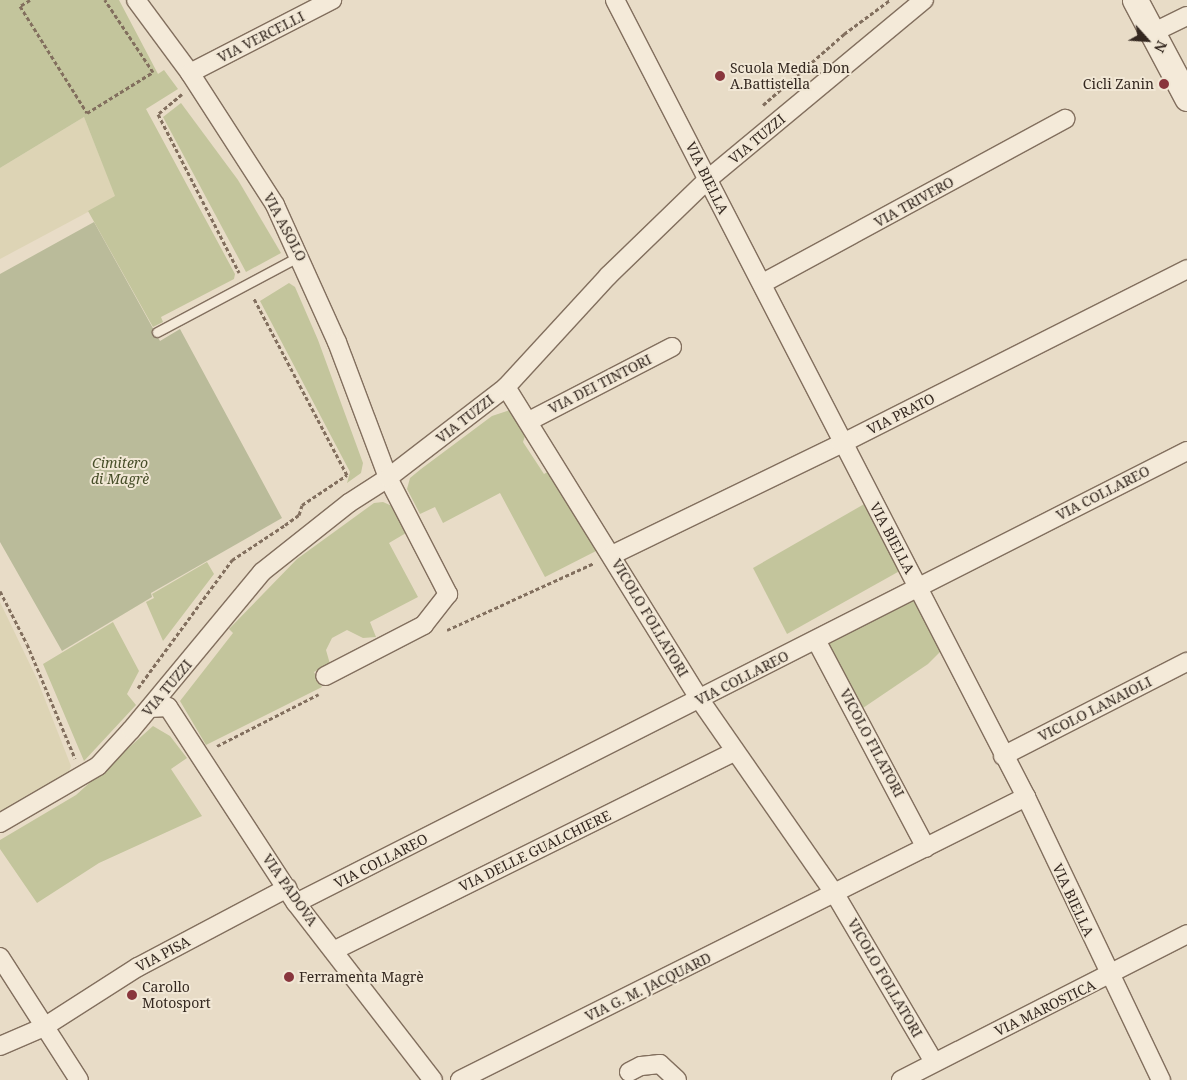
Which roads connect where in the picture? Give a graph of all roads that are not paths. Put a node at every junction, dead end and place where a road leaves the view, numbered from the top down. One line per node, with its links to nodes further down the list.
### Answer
1 (136, 0): 8 (street, VIA ASOLO)
2 (332, 0): 8 (street, VIA VERCELLI)
3 (615, 0): 11 (street, VIA BIELLA)
4 (924, 0): 11 (street, VIA TUZZI)
5 (1136, 0): 7 (main road)
6 (1187, 16): 7 (street)
7 (1152, 33): 9 (main road)
8 (190, 73): 12 (street, VIA ASOLO)
9 (1187, 98)
10 (1065, 119): 14 (street, VIA TRIVERO)
11 (707, 180): 14 (street, VIA BIELLA); 17 (street, VIA TUZZI)
12 (300, 256): 15 (lane); 21 (street, VIA ASOLO)
13 (1187, 269): 19 (street, VIA PRATO)
14 (763, 283): 19 (street, VIA BIELLA)
15 (157, 332)
16 (672, 347): 18 (street, VIA DEI TINTORI)
17 (506, 387): 18 (street, VICOLO FOLLATORI); 21 (street, VIA TUZZI)
18 (529, 421): 22 (street, VICOLO FOLLATORI)
19 (841, 444): 22 (street, VIA PRATO); 23 (street, VIA BIELLA)
20 (1187, 451): 23 (street, VIA COLLAREO)
21 (388, 478): 26 (street, VIA ASOLO); 28 (street, VIA TUZZI)
22 (612, 555): 27 (street, VICOLO FOLLATORI)
23 (918, 586): 24 (street, VIA COLLAREO); 30 (street, VIA BIELLA)
24 (816, 640): 27 (street, VIA COLLAREO); 33 (street, VICOLO FILATORI)
25 (1187, 662): 30 (street, VICOLO LANAIOLI)
26 (325, 676)
27 (700, 700): 29 (street, VICOLO FOLLATORI); 36 (street, VIA COLLAREO)
28 (150, 708): 32 (street, VIA TUZZI); 34 (street, VIA PADOVA)
29 (734, 752): 35 (street, VICOLO FOLLATORI); 38 (street, VIA DELLE GUALCHIERE)
30 (1003, 756): 31 (street, VIA BIELLA)
31 (1026, 797): 33 (street); 40 (street, VIA BIELLA)
32 (0, 823)
33 (926, 848): 35 (street)
34 (286, 888): 36 (street, VIA PADOVA); 41 (street, VIA PISA)
35 (835, 894): 43 (street, VICOLO FOLLATORI); 47 (street, VIA G. M. JACQUARD)
36 (296, 903): 38 (street, VIA PADOVA)
37 (1187, 934): 40 (street, VIA MAROSTICA)
38 (335, 950): 46 (street, VIA PADOVA)
39 (0, 957): 41 (street)
40 (1108, 976): 43 (street, VIA MAROSTICA); 50 (street, VIA BIELLA)
41 (44, 1027): 42 (street, VIA PISA); 45 (street)
42 (0, 1046)
43 (934, 1062): 49 (street, VIA MAROSTICA)
44 (629, 1072): 48 (street)
45 (79, 1080)
46 (434, 1080)
47 (460, 1080)
48 (676, 1080)
49 (901, 1080)
50 (1161, 1080)

